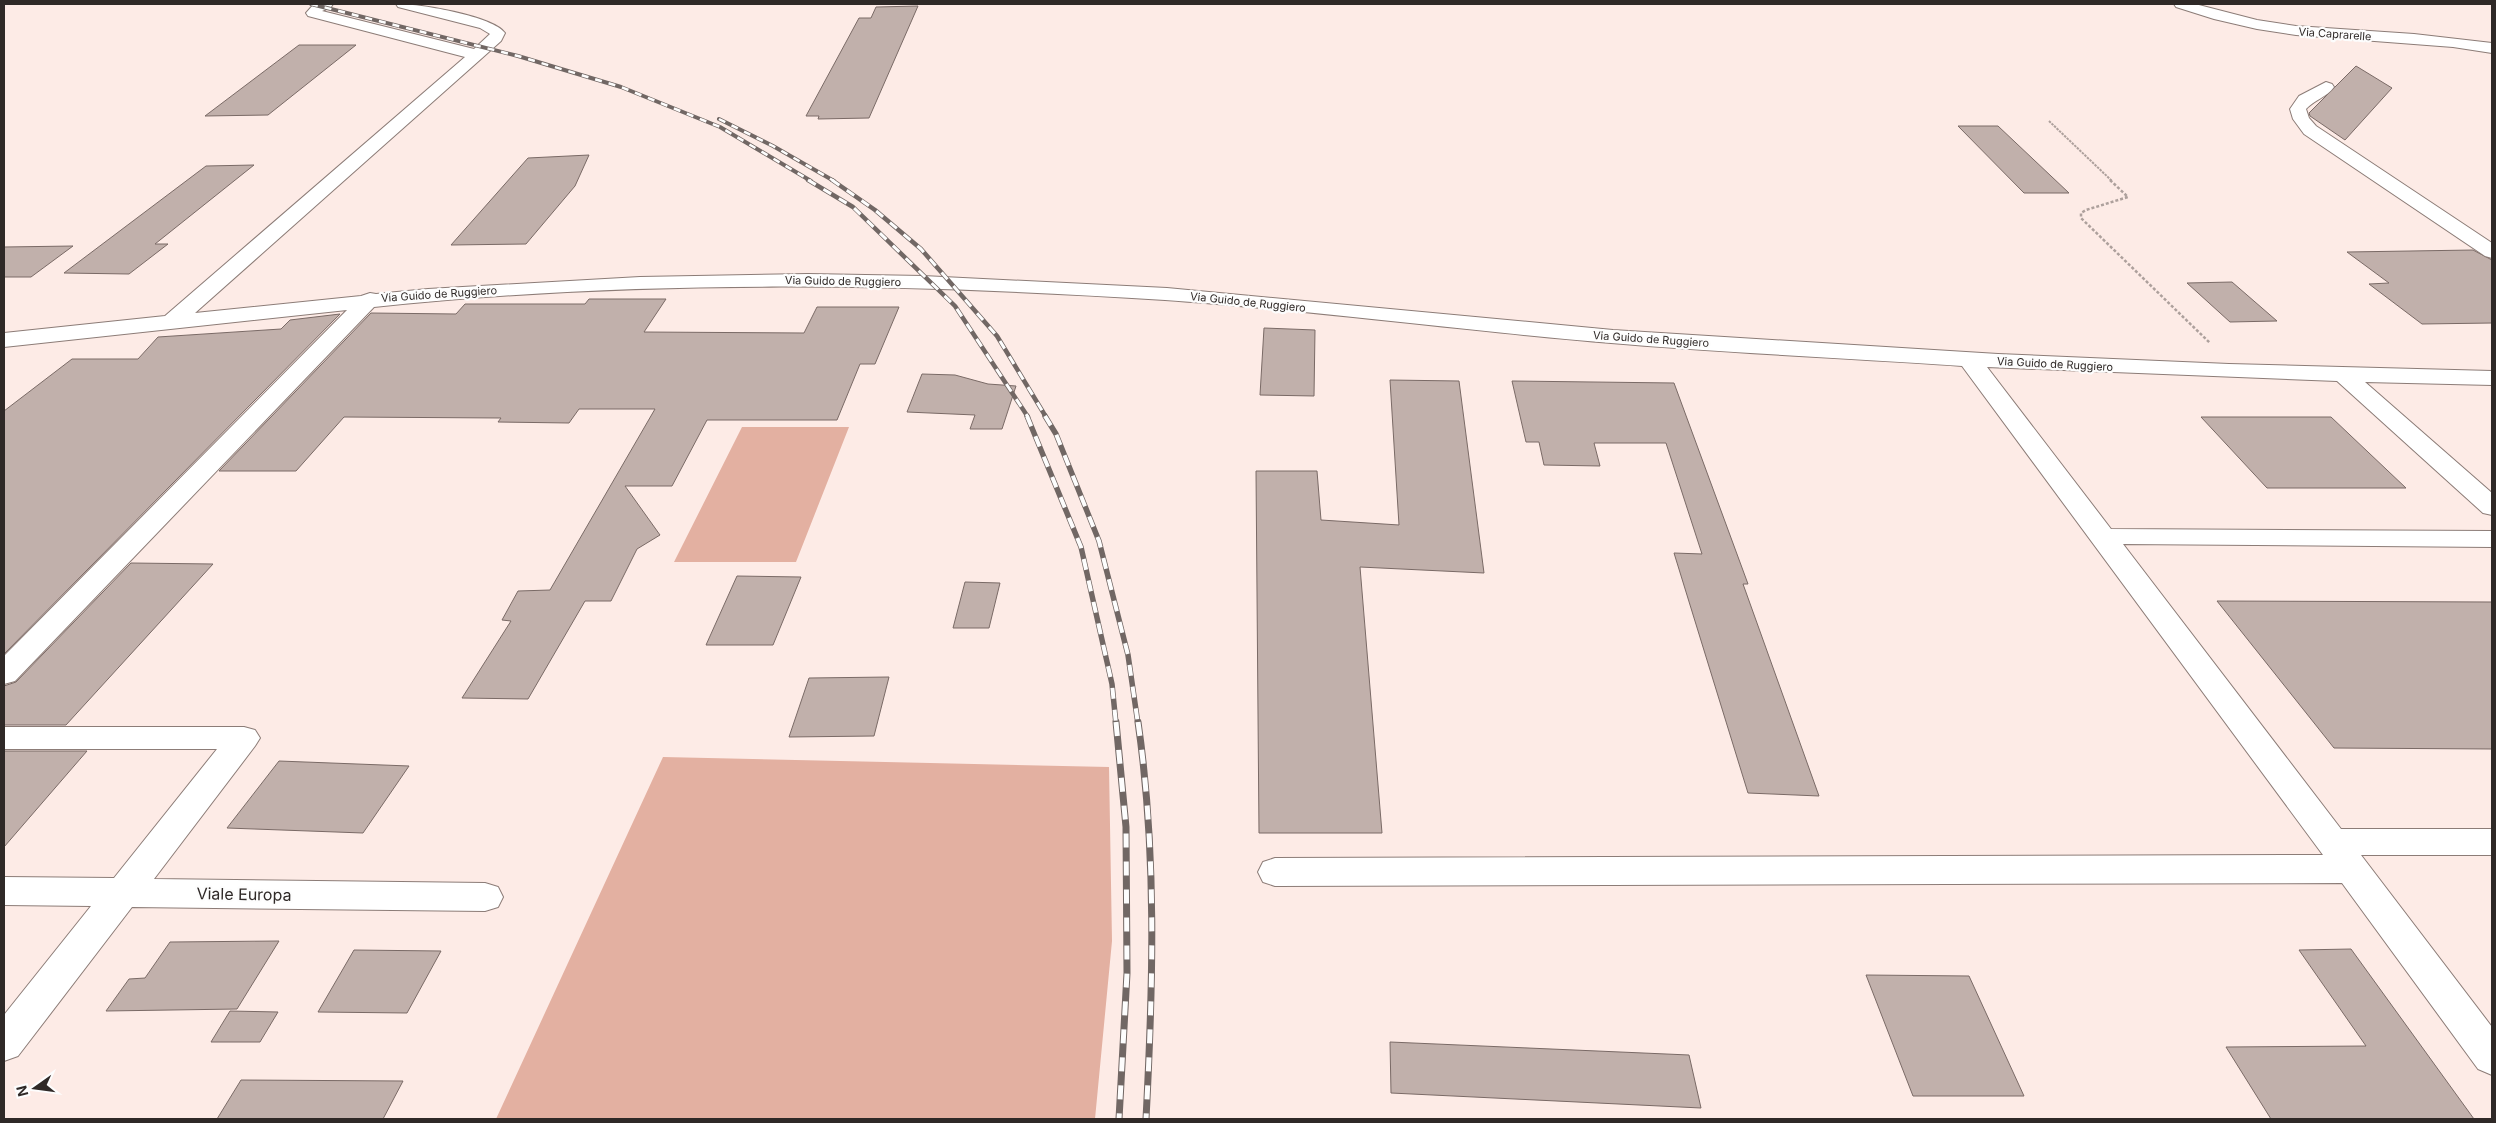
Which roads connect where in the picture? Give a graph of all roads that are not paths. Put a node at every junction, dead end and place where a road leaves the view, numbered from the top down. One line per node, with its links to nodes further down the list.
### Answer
1 (326, 4): 5 (street)
2 (403, 4): 5 (street)
3 (2180, 4): 4 (street, Via Caprarelle)
4 (2492, 48)
5 (477, 55): 9 (street)
6 (2326, 87): 7 (street)
7 (2492, 252)
8 (370, 299): 9 (street, Via Guido de Ruggiero); 11 (street, Via Guido de Ruggiero); 17 (street)
9 (173, 321): 10 (street, Via Guido de Ruggiero)
10 (4, 340)
11 (1969, 359): 12 (street, Via Guido de Ruggiero); 20 (street)
12 (2342, 374): 13 (street, Via Guido de Ruggiero); 14 (street)
13 (2492, 378)
14 (2492, 507)
15 (2117, 536): 16 (street)
16 (2492, 539)
17 (4, 674)
18 (4, 738): 23 (street)
19 (2492, 842): 20 (street)
20 (2342, 855): 21 (street); 26 (street)
21 (1275, 872)
22 (4, 891): 23 (street, Viale Europa)
23 (124, 892): 24 (street, Viale Europa); 25 (street)
24 (485, 897)
25 (4, 1044)
26 (2492, 1057)

